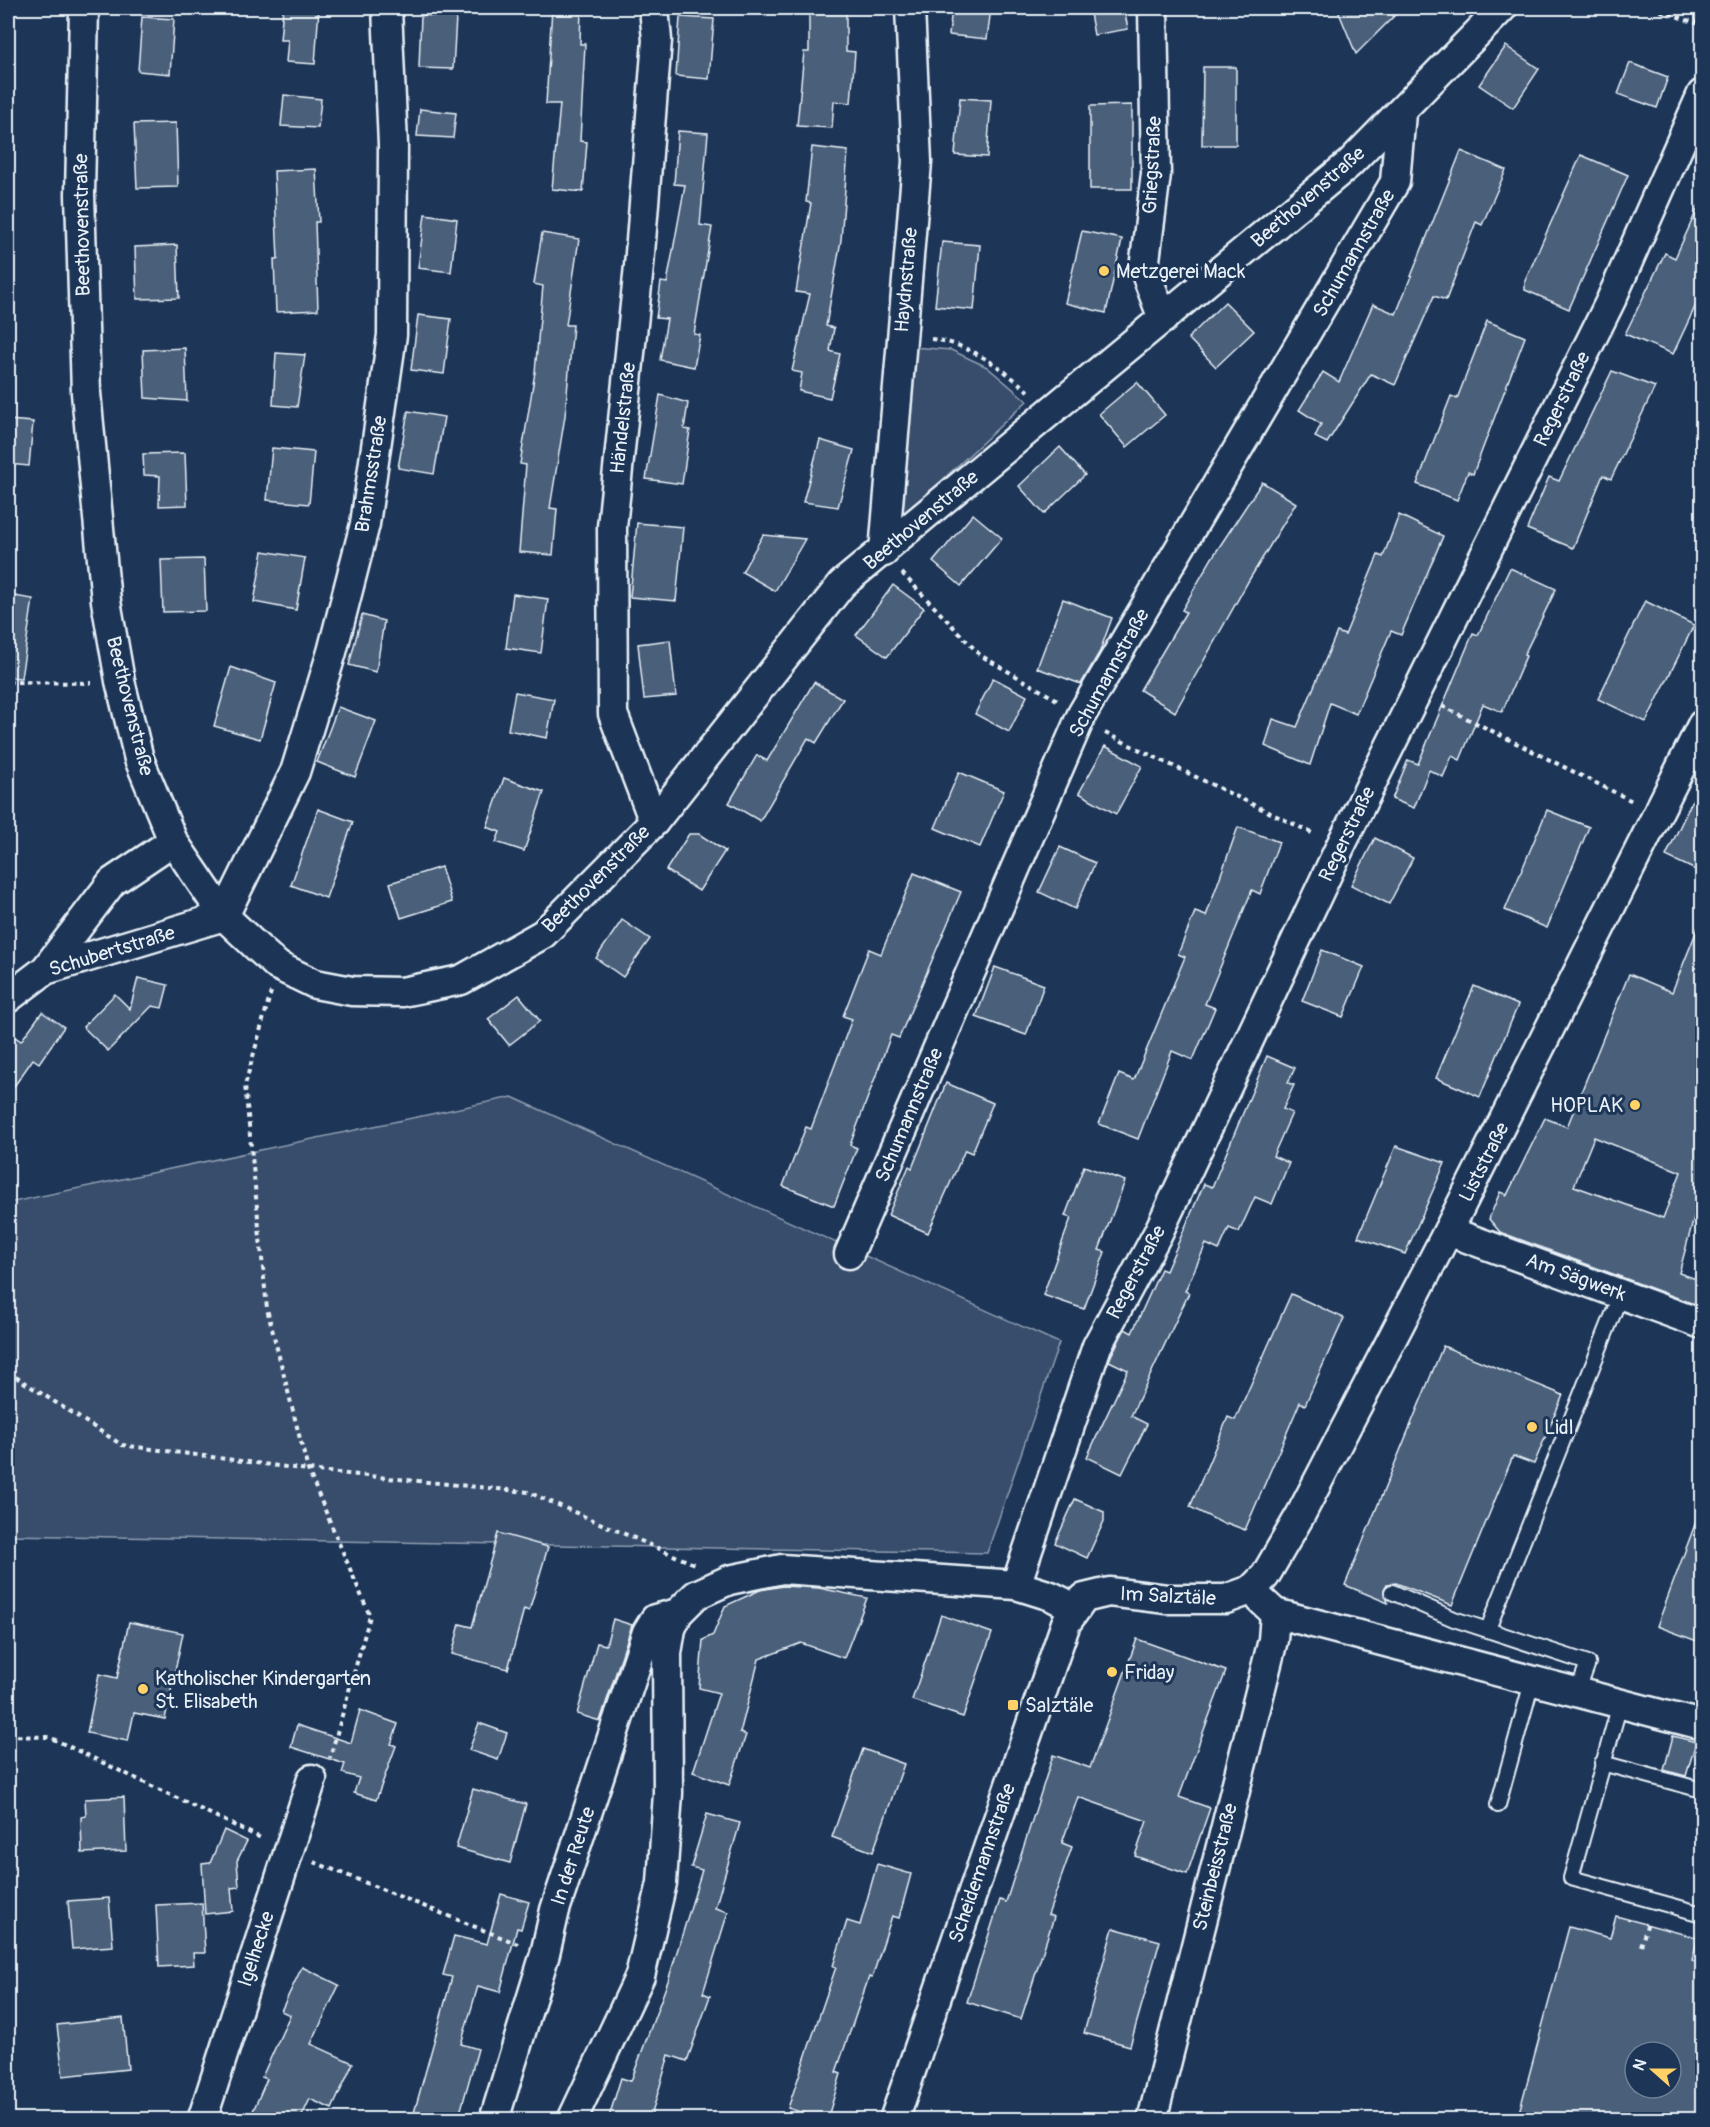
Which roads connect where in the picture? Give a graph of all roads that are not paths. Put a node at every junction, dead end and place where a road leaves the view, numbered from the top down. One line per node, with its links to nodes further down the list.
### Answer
1 (84, 8): 13 (street, Beethovenstraße)
2 (387, 8): 14 (street, Brahmsstraße)
3 (654, 8): 12 (street, Händelstraße)
4 (910, 8): 10 (street, Haydnstraße)
5 (1153, 8): 9 (street, Griegstraße)
6 (1495, 11): 8 (street, Beethovenstraße)
7 (1702, 94): 21 (street, Regerstraße)
8 (1401, 113): 9 (street, Beethovenstraße); 18 (street, Schumannstraße)
9 (1163, 319): 10 (street, Beethovenstraße)
10 (884, 552): 12 (street, Beethovenstraße)
11 (1702, 725): 17 (street, Liststraße)
12 (654, 822): 14 (street, Beethovenstraße)
13 (173, 841): 14 (street, Beethovenstraße); 15 (street)
14 (224, 916): 15 (street, Schubertstraße)
15 (45, 970): 16 (street, Schubertstraße)
16 (8, 998)
17 (1448, 1231): 19 (street, Am Sägwerk); 22 (street, Liststraße)
18 (849, 1254)
19 (1621, 1294): 20 (street, Am Sägwerk); 27 (lane)
20 (1702, 1323)
21 (1016, 1585): 24 (street); 25 (street, In der Reute)
22 (1251, 1590): 24 (street, Im Salztäle); 26 (street)
23 (1392, 1592): 27 (lane)
24 (1075, 1608): 40 (street, Scheidemannstraße)
25 (678, 1613): 38 (street, In der Reute); 39 (street)
26 (1275, 1613): 28 (street); 41 (street, Steinbeisstraße)
27 (1488, 1629): 29 (lane)
28 (1532, 1682): 29 (street); 35 (lane)
29 (1577, 1693): 30 (street)
30 (1620, 1704): 31 (street); 32 (lane)
31 (1702, 1725)
32 (1602, 1763): 34 (lane); 36 (lane)
33 (312, 1779): 37 (street, Igelhecke)
34 (1702, 1790)
35 (1498, 1805)
36 (1702, 1914)
37 (202, 2120)
38 (494, 2120)
39 (572, 2120)
40 (894, 2120)
41 (1152, 2120)

